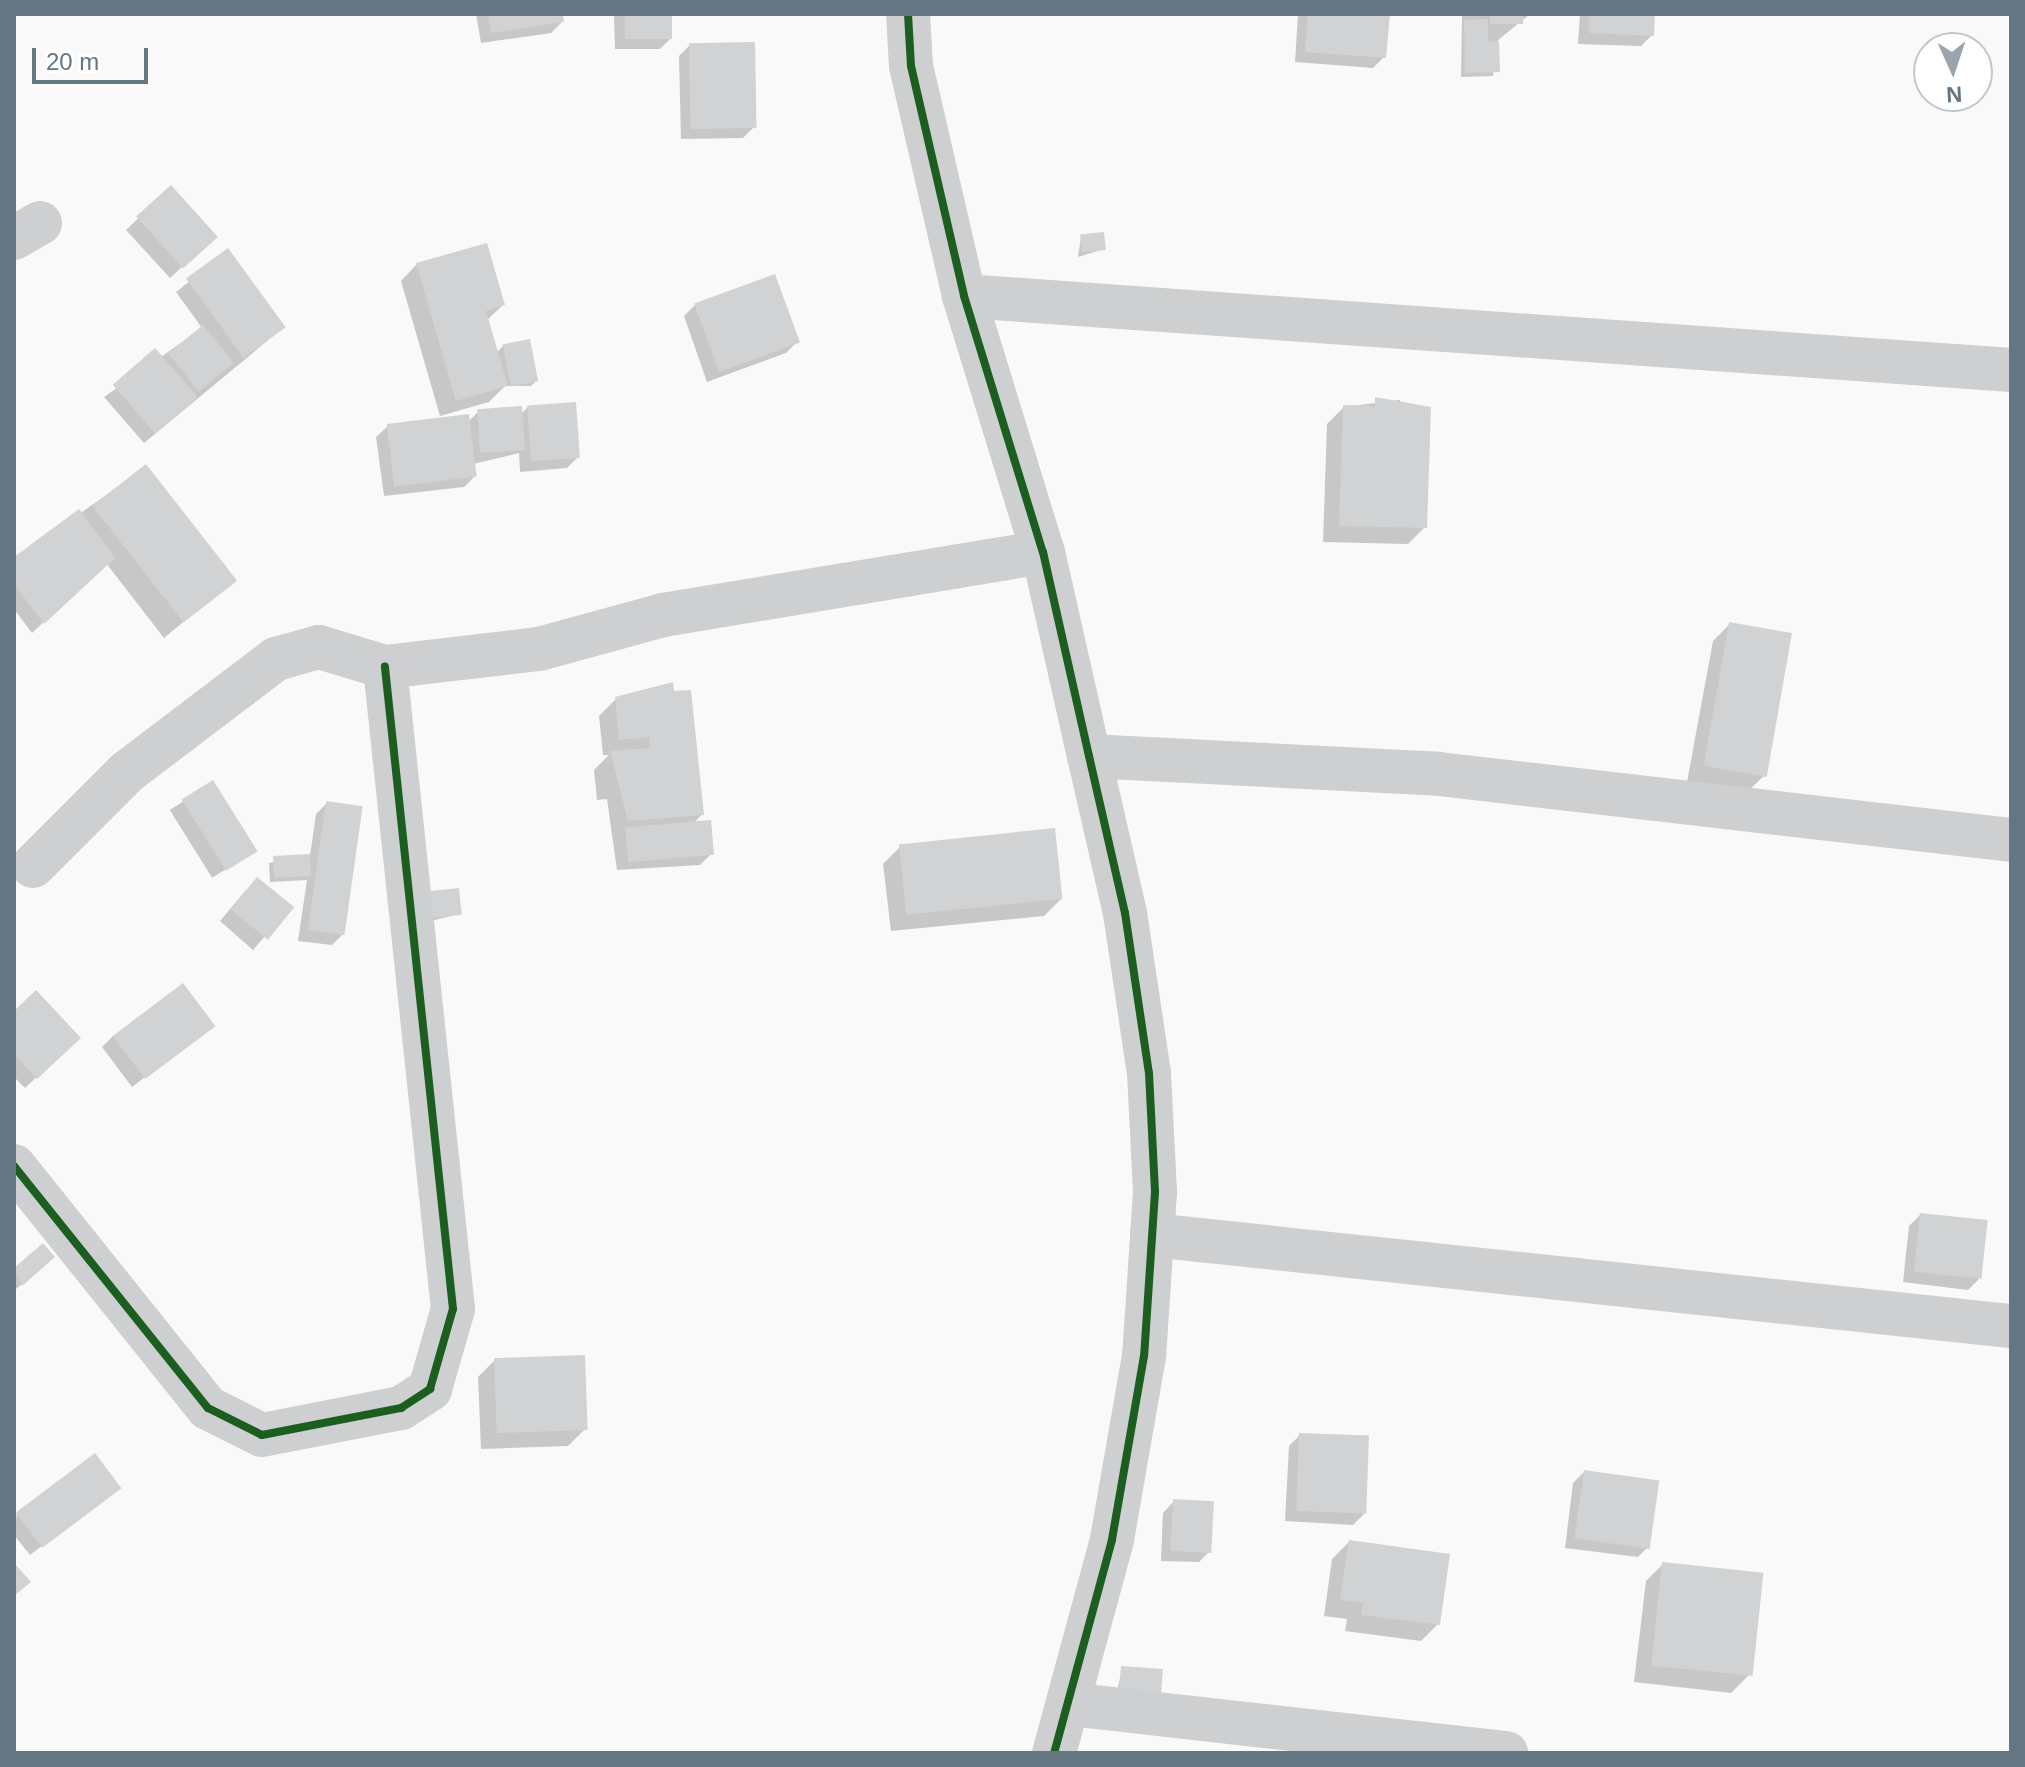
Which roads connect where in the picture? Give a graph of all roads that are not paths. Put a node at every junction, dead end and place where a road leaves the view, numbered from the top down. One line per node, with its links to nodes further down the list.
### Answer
1 (908, 14): 2 (street)
2 (964, 296): 3 (street); 4 (street)
3 (2011, 370)
4 (1043, 552): 5 (street); 6 (street)
5 (385, 667): 8 (street); 9 (street)
6 (1089, 756): 7 (street); 10 (street)
7 (2011, 840)
8 (33, 866)
9 (14, 1166)
10 (1152, 1235): 11 (street); 12 (street)
11 (2011, 1326)
12 (1069, 1704): 13 (street); 14 (street)
13 (1054, 1753)
14 (1506, 1753)

